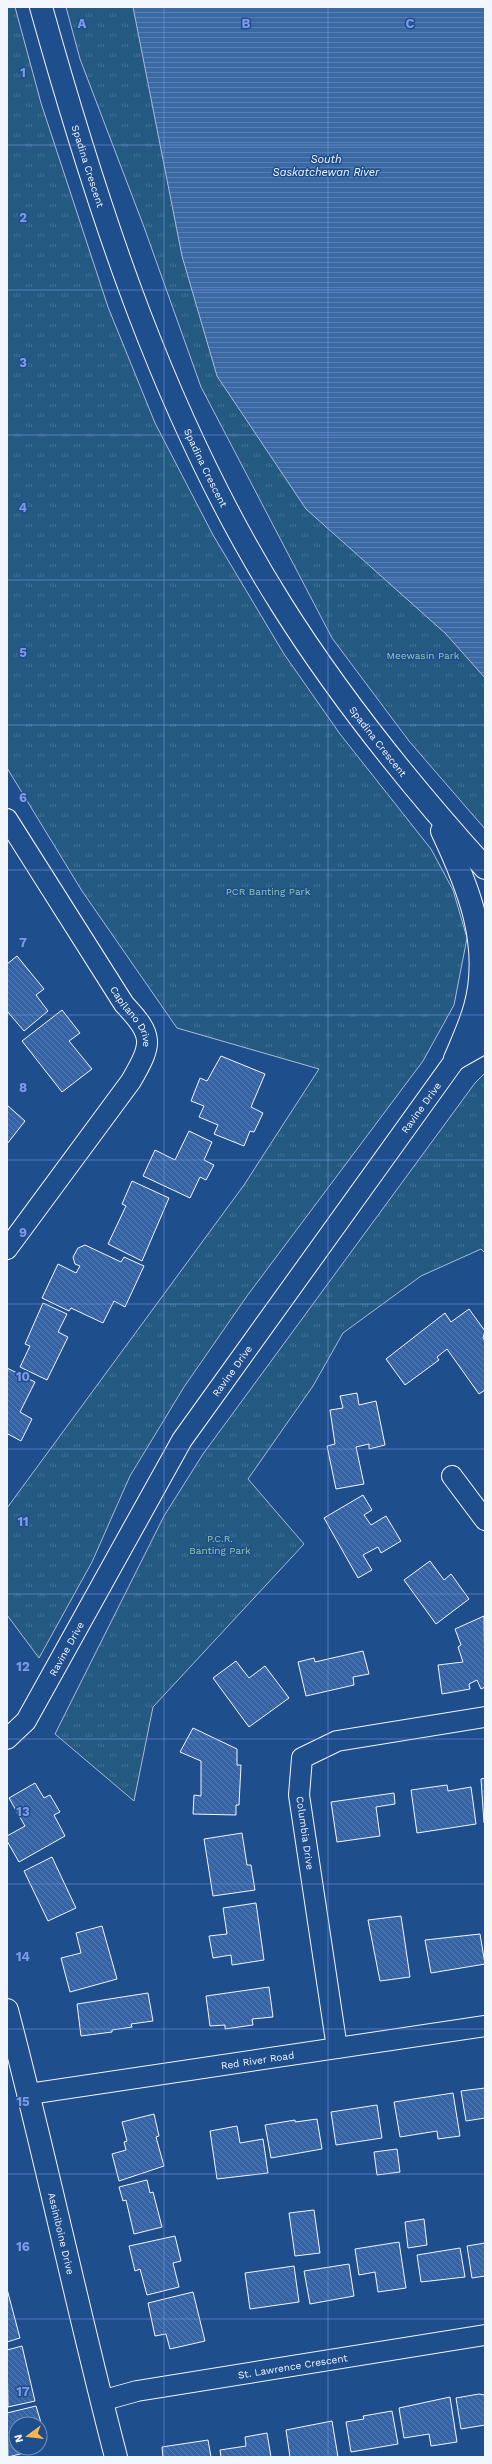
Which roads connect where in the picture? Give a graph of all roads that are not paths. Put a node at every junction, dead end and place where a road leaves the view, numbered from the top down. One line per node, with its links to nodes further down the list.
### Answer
1 (41, 7): 2 (street, Spadina Crescent)
2 (432, 810): 4 (street, Spadina Crescent); 7 (street)
3 (7, 819): 8 (street, Capilano Drive)
4 (485, 868)
5 (485, 1018): 7 (street, Ravine Drive)
6 (485, 1042): 7 (street)
7 (456, 1059): 12 (street, Ravine Drive)
8 (7, 1249)
9 (452, 1476): 10 (street)
10 (485, 1520)
11 (485, 1717): 15 (street, Columbia Drive)
12 (7, 1739)
13 (7, 2010): 16 (street, Assiniboine Drive)
14 (485, 2026): 15 (street, Red River Road)
15 (337, 2048): 16 (street, Red River Road)
16 (29, 2094): 18 (street, Assiniboine Drive)
17 (485, 2335): 18 (street, St. Lawrence Crescent)
18 (101, 2401): 19 (street, Assiniboine Drive)
19 (116, 2457)

